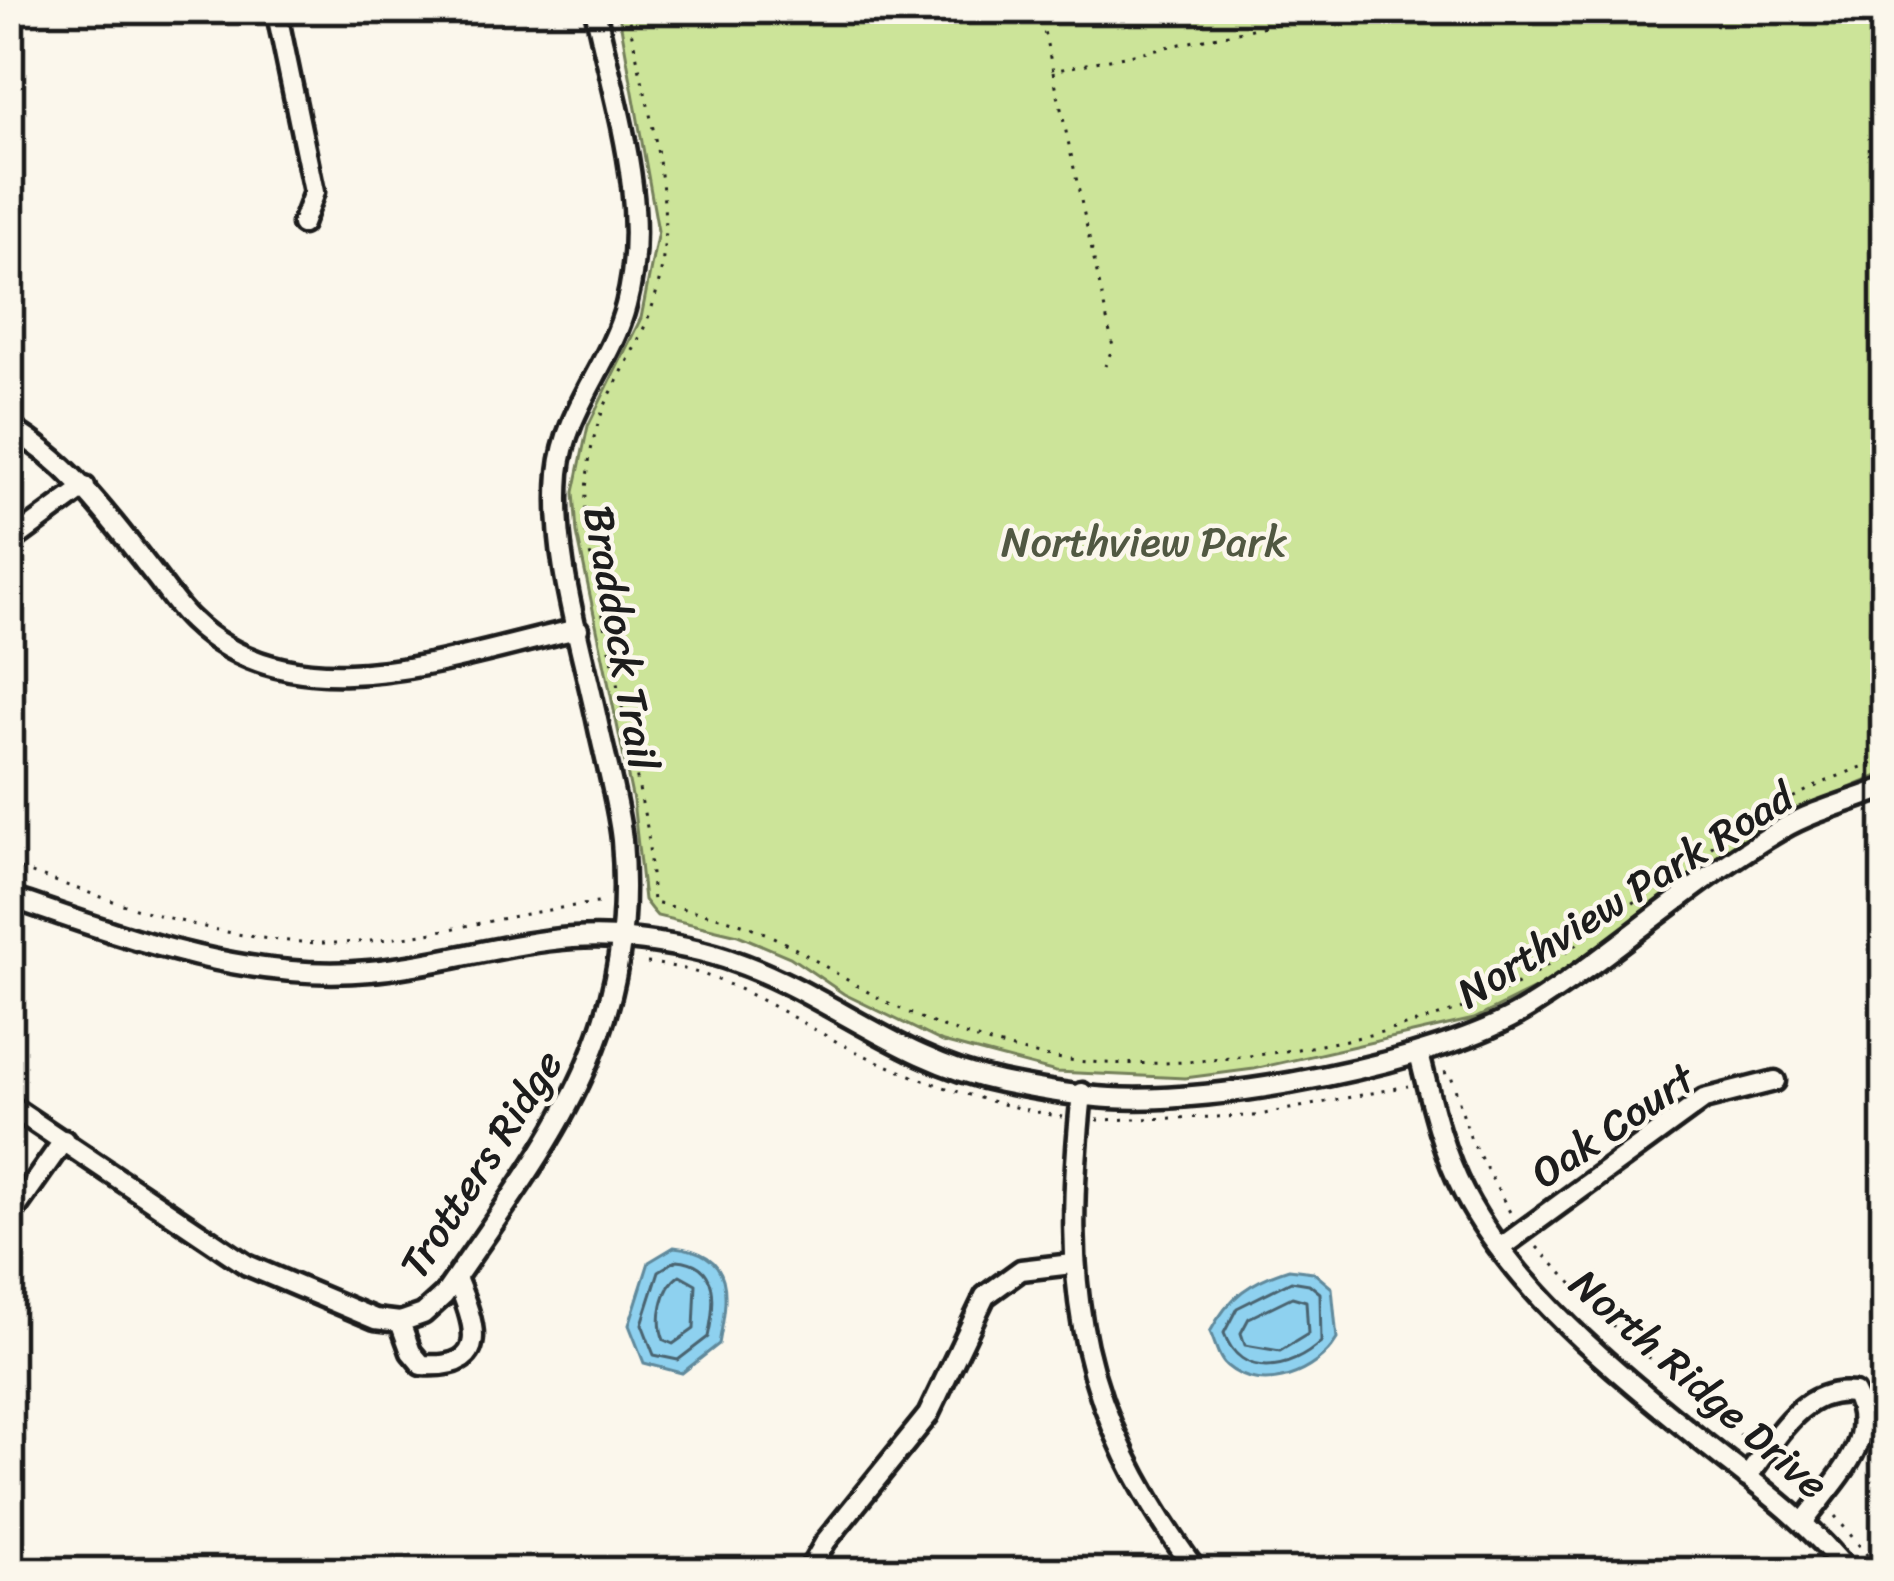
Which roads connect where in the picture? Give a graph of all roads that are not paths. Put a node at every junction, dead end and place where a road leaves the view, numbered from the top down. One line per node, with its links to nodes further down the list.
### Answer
1 (275, 9): 3 (street)
2 (595, 9): 7 (street, Braddock Trail)
3 (302, 224)
4 (9, 427): 5 (street)
5 (85, 487): 6 (street); 7 (street)
6 (9, 543)
7 (578, 629): 10 (street, Braddock Trail)
8 (1885, 788): 11 (street, Northview Park Road)
9 (9, 897): 10 (street, Northview Park Road)
10 (622, 938): 13 (street, Northview Park Road); 19 (street, Trotters Ridge)
11 (1419, 1054): 13 (street, Northview Park Road); 17 (street, North Ridge Drive)
12 (1775, 1082): 17 (street, Oak Court)
13 (1082, 1093): 18 (street)
14 (9, 1105): 15 (street, Trotters Ridge)
15 (64, 1140): 16 (street); 20 (street, Trotters Ridge)
16 (9, 1217)
17 (1500, 1248): 21 (street, North Ridge Drive)
18 (1072, 1264): 23 (street); 24 (street)
19 (455, 1278): 20 (street, Trotters Ridge); 20 (street)
20 (400, 1322)
21 (1747, 1477): 22 (street, North Ridge Drive); 22 (street)
22 (1803, 1522): 25 (street, North Ridge Drive)
23 (808, 1572)
24 (1197, 1572)
25 (1847, 1572)

